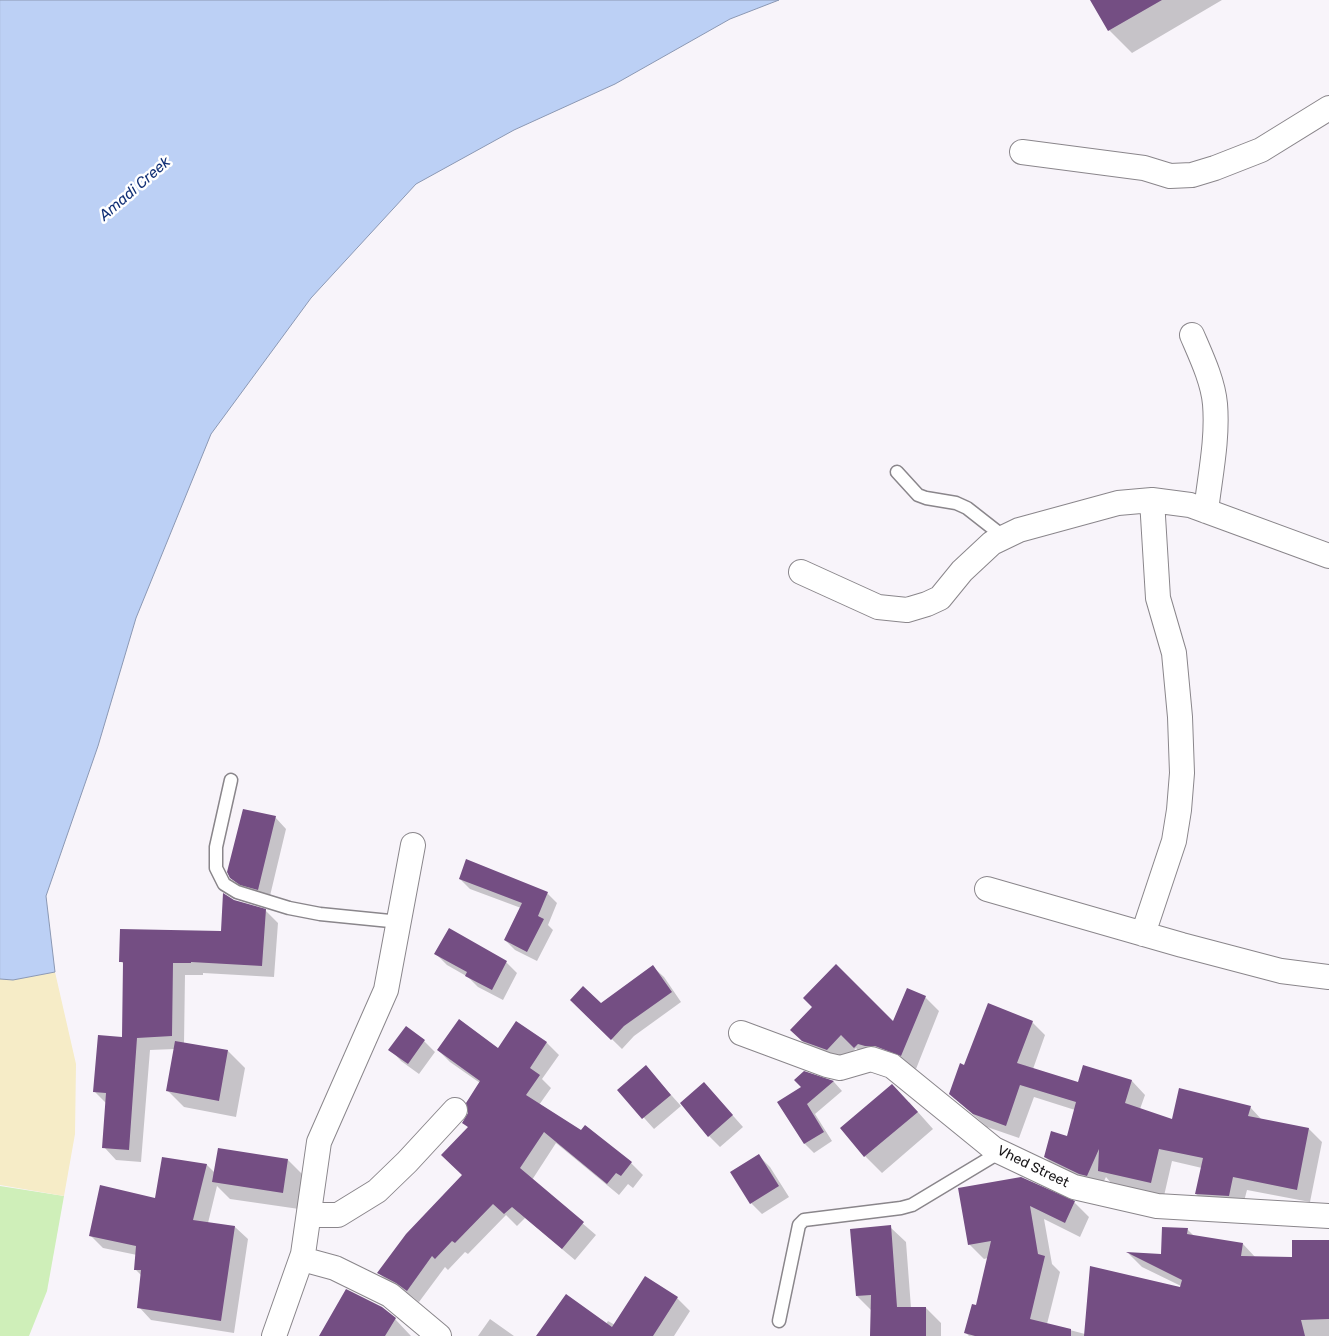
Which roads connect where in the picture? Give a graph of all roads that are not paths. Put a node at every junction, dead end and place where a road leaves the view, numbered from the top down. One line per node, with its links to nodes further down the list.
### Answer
1 (1329, 108): 2 (street)
2 (1022, 152)
3 (1192, 335): 6 (street)
4 (897, 472): 7 (lane)
5 (1152, 500): 6 (street); 7 (street); 14 (street)
6 (1206, 511): 8 (street)
7 (1004, 537): 9 (street)
8 (1329, 556)
9 (801, 572)
10 (231, 780): 13 (lane)
11 (413, 845): 13 (street)
12 (987, 890): 14 (street)
13 (400, 922): 19 (street)
14 (1143, 934): 15 (street)
15 (1329, 977)
16 (741, 1033): 18 (street, Vhed Street)
17 (455, 1110): 19 (street)
18 (1000, 1152): 20 (street, Vhed Street); 22 (lane)
19 (309, 1215): 21 (street)
20 (1329, 1216)
21 (302, 1259): 23 (street); 24 (street)
22 (779, 1321)
23 (274, 1336)
24 (439, 1336)

